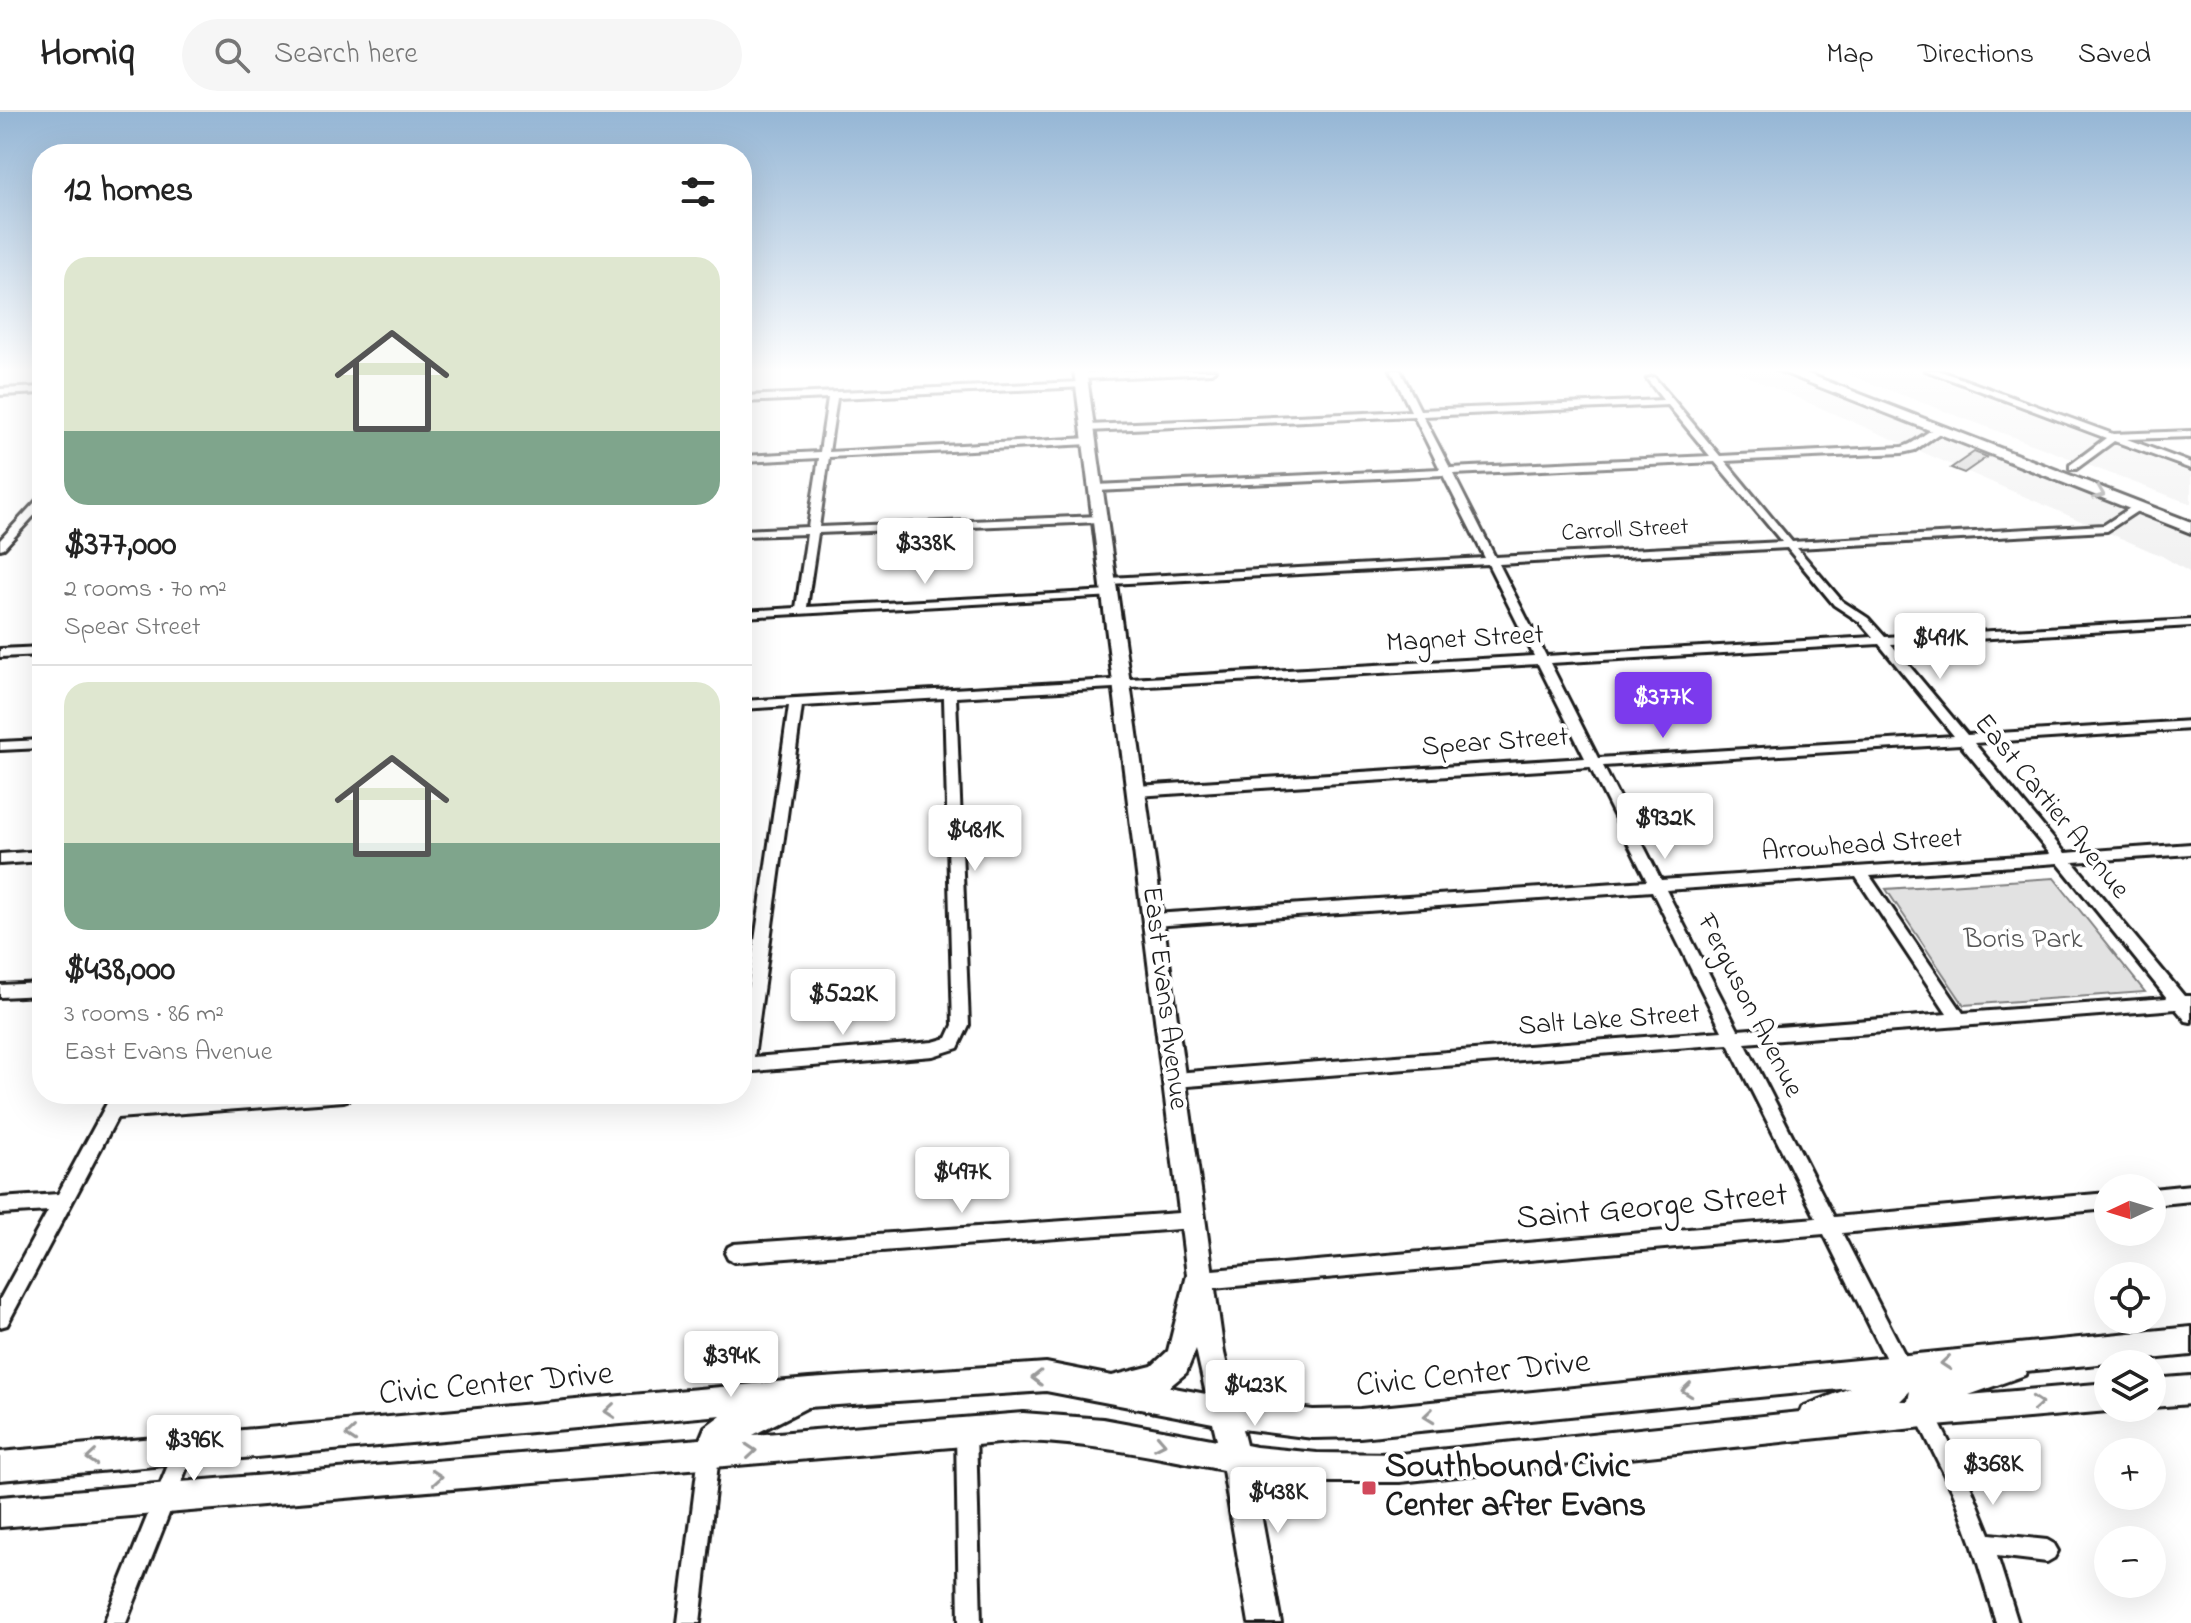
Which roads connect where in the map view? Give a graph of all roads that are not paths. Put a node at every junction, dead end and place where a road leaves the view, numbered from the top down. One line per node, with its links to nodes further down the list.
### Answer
1 (827, 441): 12 (street)
2 (1016, 441): 12 (street)
3 (1090, 441): 18 (main road, East Evans Avenue)
4 (1430, 441): 17 (street, Ferguson Avenue)
5 (1702, 441): 14 (street, East Cartier Avenue)
6 (1923, 441): 14 (street)
7 (1986, 441): 11 (main road)
8 (1991, 441): 11 (main road)
9 (2109, 441): 16 (street)
10 (2123, 441): 15 (street)
11 (2004, 448): 16 (main road); 19 (main road, one-way to 19)
12 (825, 455): 13 (street); 24 (street)
13 (752, 459)
14 (1717, 459): 17 (street); 26 (street, East Cartier Avenue)
15 (2191, 466)
16 (2073, 467): 21 (main road)
17 (1446, 472): 18 (street); 28 (street, Ferguson Avenue)
18 (1096, 488): 22 (main road, East Evans Avenue)
19 (2137, 508): 21 (main road); 23 (main road); 26 (street, Carroll Street)
20 (32, 512): 27 (street)
21 (2191, 515)
22 (1100, 519): 24 (street); 29 (main road, East Evans Avenue)
23 (2191, 528)
24 (814, 530): 25 (street); 30 (street)
25 (752, 533)
26 (1789, 545): 28 (street, Carroll Street); 33 (street, East Cartier Avenue)
27 (0, 546)
28 (1491, 560): 29 (street, Carroll Street); 36 (street, Ferguson Avenue)
29 (1110, 588): 30 (street, Carroll Street); 37 (main road, East Evans Avenue)
30 (801, 610): 31 (street, Carroll Street)
31 (752, 613)
32 (2191, 623): 33 (street, Magnet Street)
33 (1882, 640): 36 (street, Magnet Street); 42 (street, East Cartier Avenue)
34 (32, 651): 35 (street)
35 (0, 653)
36 (1541, 660): 37 (street, Magnet Street); 45 (street, Ferguson Avenue)
37 (1123, 684): 38 (street, Magnet Street); 46 (main road, East Evans Avenue)
38 (950, 694): 39 (street, Magnet Street); 60 (street)
39 (796, 702): 40 (street, Magnet Street); 57 (street)
40 (752, 704)
41 (2191, 725): 42 (street, Spear Street)
42 (1964, 740): 45 (street, Spear Street); 49 (street, East Cartier Avenue)
43 (32, 744): 44 (street)
44 (0, 746)
45 (1594, 763): 46 (street, Spear Street); 52 (street, Ferguson Avenue)
46 (1137, 791): 53 (main road, East Evans Avenue)
47 (2191, 849): 49 (street, Arrowhead Street)
48 (32, 857): 50 (street)
49 (2061, 858): 51 (street, Arrowhead Street); 56 (street, East Cartier Avenue)
50 (0, 859)
51 (1860, 872): 52 (street, Arrowhead Street); 58 (street)
52 (1656, 886): 53 (street, Arrowhead Street); 59 (street, Ferguson Avenue)
53 (1154, 920): 61 (main road, East Evans Avenue)
54 (32, 989): 55 (street)
55 (0, 991)
56 (2187, 1007): 58 (street, Salt Lake Street)
57 (752, 1009)
58 (1959, 1020): 59 (street, Salt Lake Street)
59 (1733, 1037): 61 (street, Salt Lake Street); 71 (street, Ferguson Avenue)
60 (752, 1064)
61 (1175, 1080): 70 (main road, East Evans Avenue)
62 (115, 1104): 64 (street)
63 (201, 1104): 64 (street)
64 (111, 1111): 67 (street)
65 (2191, 1193): 66 (street)
66 (2166, 1196)
67 (62, 1202): 69 (street); 74 (street)
68 (2094, 1202): 71 (street, Saint George Street)
69 (0, 1206)
70 (1193, 1220): 72 (street); 73 (main road, East Evans Avenue)
71 (1828, 1225): 73 (street, Saint George Street); 77 (street, Ferguson Avenue)
72 (734, 1253)
73 (1200, 1272): 78 (main road); 83 (main road, East Evans Avenue)
74 (0, 1318)
75 (2191, 1341): 76 (main road, Civic Center Drive)
76 (2045, 1354): 77 (main road, Civic Center Drive, one-way to 77); 84 (main road)
77 (1901, 1368): 83 (main road, Civic Center Drive, one-way to 83); 85 (main road)
78 (1092, 1386): 81 (main road, Civic Center Drive, one-way to 81); 83 (main road, Civic Center Drive)
79 (2191, 1390): 80 (main road)
80 (2166, 1392)
81 (809, 1393): 87 (main road, Civic Center Drive, one-way to 87); 88 (main road)
82 (2094, 1398): 84 (main road, one-way to 82)
83 (1223, 1410): 89 (main road, East Evans Avenue)
84 (1924, 1413): 85 (main road); 93 (street)
85 (1786, 1428): 89 (main road)
86 (966, 1431): 88 (main road, one-way to 86); 89 (main road, one-way to 89); 97 (street)
87 (184, 1450): 90 (main road, Civic Center Drive, one-way to 90); 91 (street)
88 (709, 1455): 91 (main road, one-way to 88); 96 (street)
89 (1235, 1458): 98 (main road, East Evans Avenue)
90 (0, 1466)
91 (163, 1500): 92 (main road); 95 (street)
92 (0, 1512)
93 (1983, 1544): 94 (street); 99 (street)
94 (2047, 1551)
95 (115, 1623)
96 (689, 1623)
97 (970, 1623)
98 (1265, 1623)
99 (2007, 1623)

